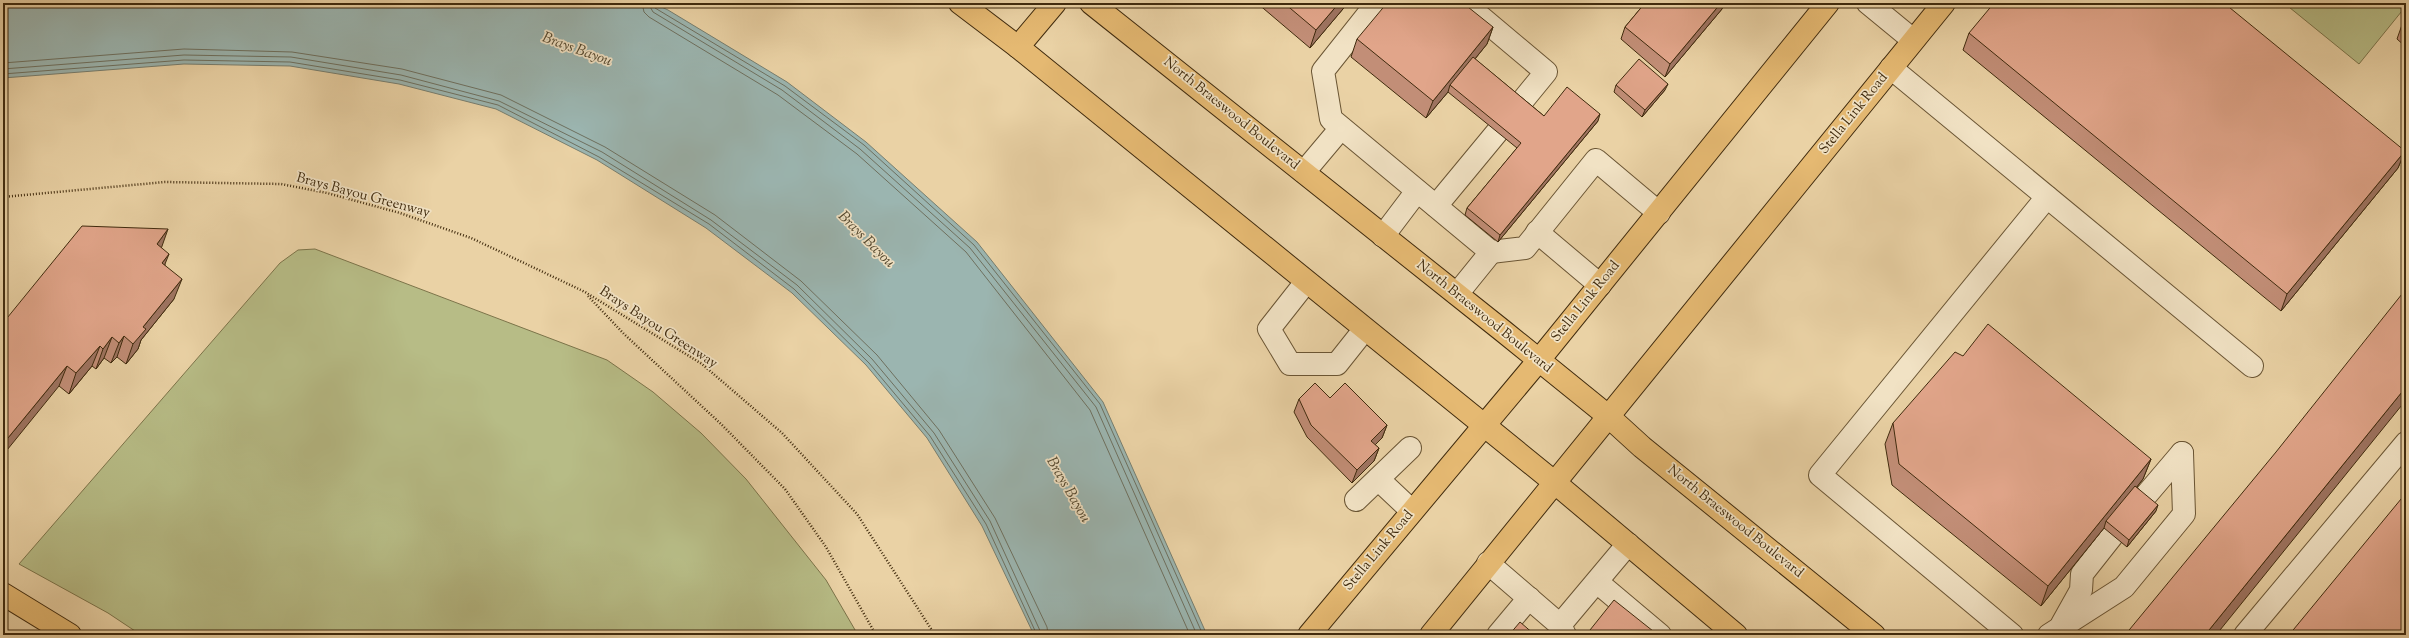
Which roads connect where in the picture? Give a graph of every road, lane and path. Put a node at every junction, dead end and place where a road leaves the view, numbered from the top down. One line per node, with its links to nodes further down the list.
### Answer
1 (960, 3): 10 (main road)
2 (1055, 3): 10 (main road)
3 (1091, 3): 15 (main road, North Braeswood Boulevard)
4 (1377, 3): 13 (street)
5 (1464, 3): 12 (street)
6 (1828, 3): 20 (main road, Stella Link Road)
7 (1868, 3): 9 (street)
8 (1944, 3): 9 (main road, Stella Link Road)
9 (1913, 40): 11 (main road, Stella Link Road)
10 (1018, 47): 24 (main road)
11 (1891, 68): 18 (street); 31 (main road, Stella Link Road)
12 (1519, 105)
13 (1342, 128): 15 (street); 16 (street)
14 (1498, 131): 19 (street)
15 (1304, 172): 22 (main road, North Braeswood Boulevard)
16 (1417, 191): 19 (street); 22 (street)
17 (3, 196): 26 (path, Brays Bayou Greenway)
18 (2047, 197): 30 (street); 57 (street)
19 (1436, 206): 23 (street)
20 (1659, 213): 21 (street); 25 (main road, Stella Link Road)
21 (1538, 232): 23 (street); 25 (street)
22 (1384, 236): 27 (main road, North Braeswood Boulevard)
23 (1491, 252): 27 (street)
24 (1306, 282): 28 (main road); 28 (street)
25 (1600, 285): 29 (main road, Stella Link Road)
26 (585, 292): 50 (path, Brays Bayou Greenway); 51 (path, Brays Bayou Greenway)
27 (1457, 294): 29 (main road, North Braeswood Boulevard)
28 (1364, 330): 32 (main road)
29 (1539, 360): 31 (main road, North Braeswood Boulevard); 32 (main road, Stella Link Road)
30 (2252, 366)
31 (1608, 416): 36 (main road, Stella Link Road); 56 (main road, North Braeswood Boulevard)
32 (1482, 426): 36 (main road); 39 (main road, Stella Link Road)
33 (2406, 443): 58 (street)
34 (1410, 448): 35 (street)
35 (1378, 479): 37 (street); 39 (street)
36 (1554, 482): 41 (main road); 42 (main road, Stella Link Road)
37 (1356, 500)
38 (2142, 500): 47 (street)
39 (1412, 511): 52 (main road, Stella Link Road)
40 (2112, 536): 47 (street)
41 (1628, 544): 43 (street); 48 (main road)
42 (1488, 564): 45 (street); 53 (main road, Stella Link Road)
43 (1597, 582): 46 (street); 55 (street)
44 (3, 594): 49 (main road)
45 (1529, 598): 46 (street); 54 (street)
46 (1562, 630)
47 (2055, 630)
48 (1733, 634)
49 (70, 635)
50 (876, 635)
51 (935, 635)
52 (1309, 635)
53 (1431, 635)
54 (1498, 635)
55 (1660, 635)
56 (1874, 635)
57 (2012, 635)
58 (2245, 635)

